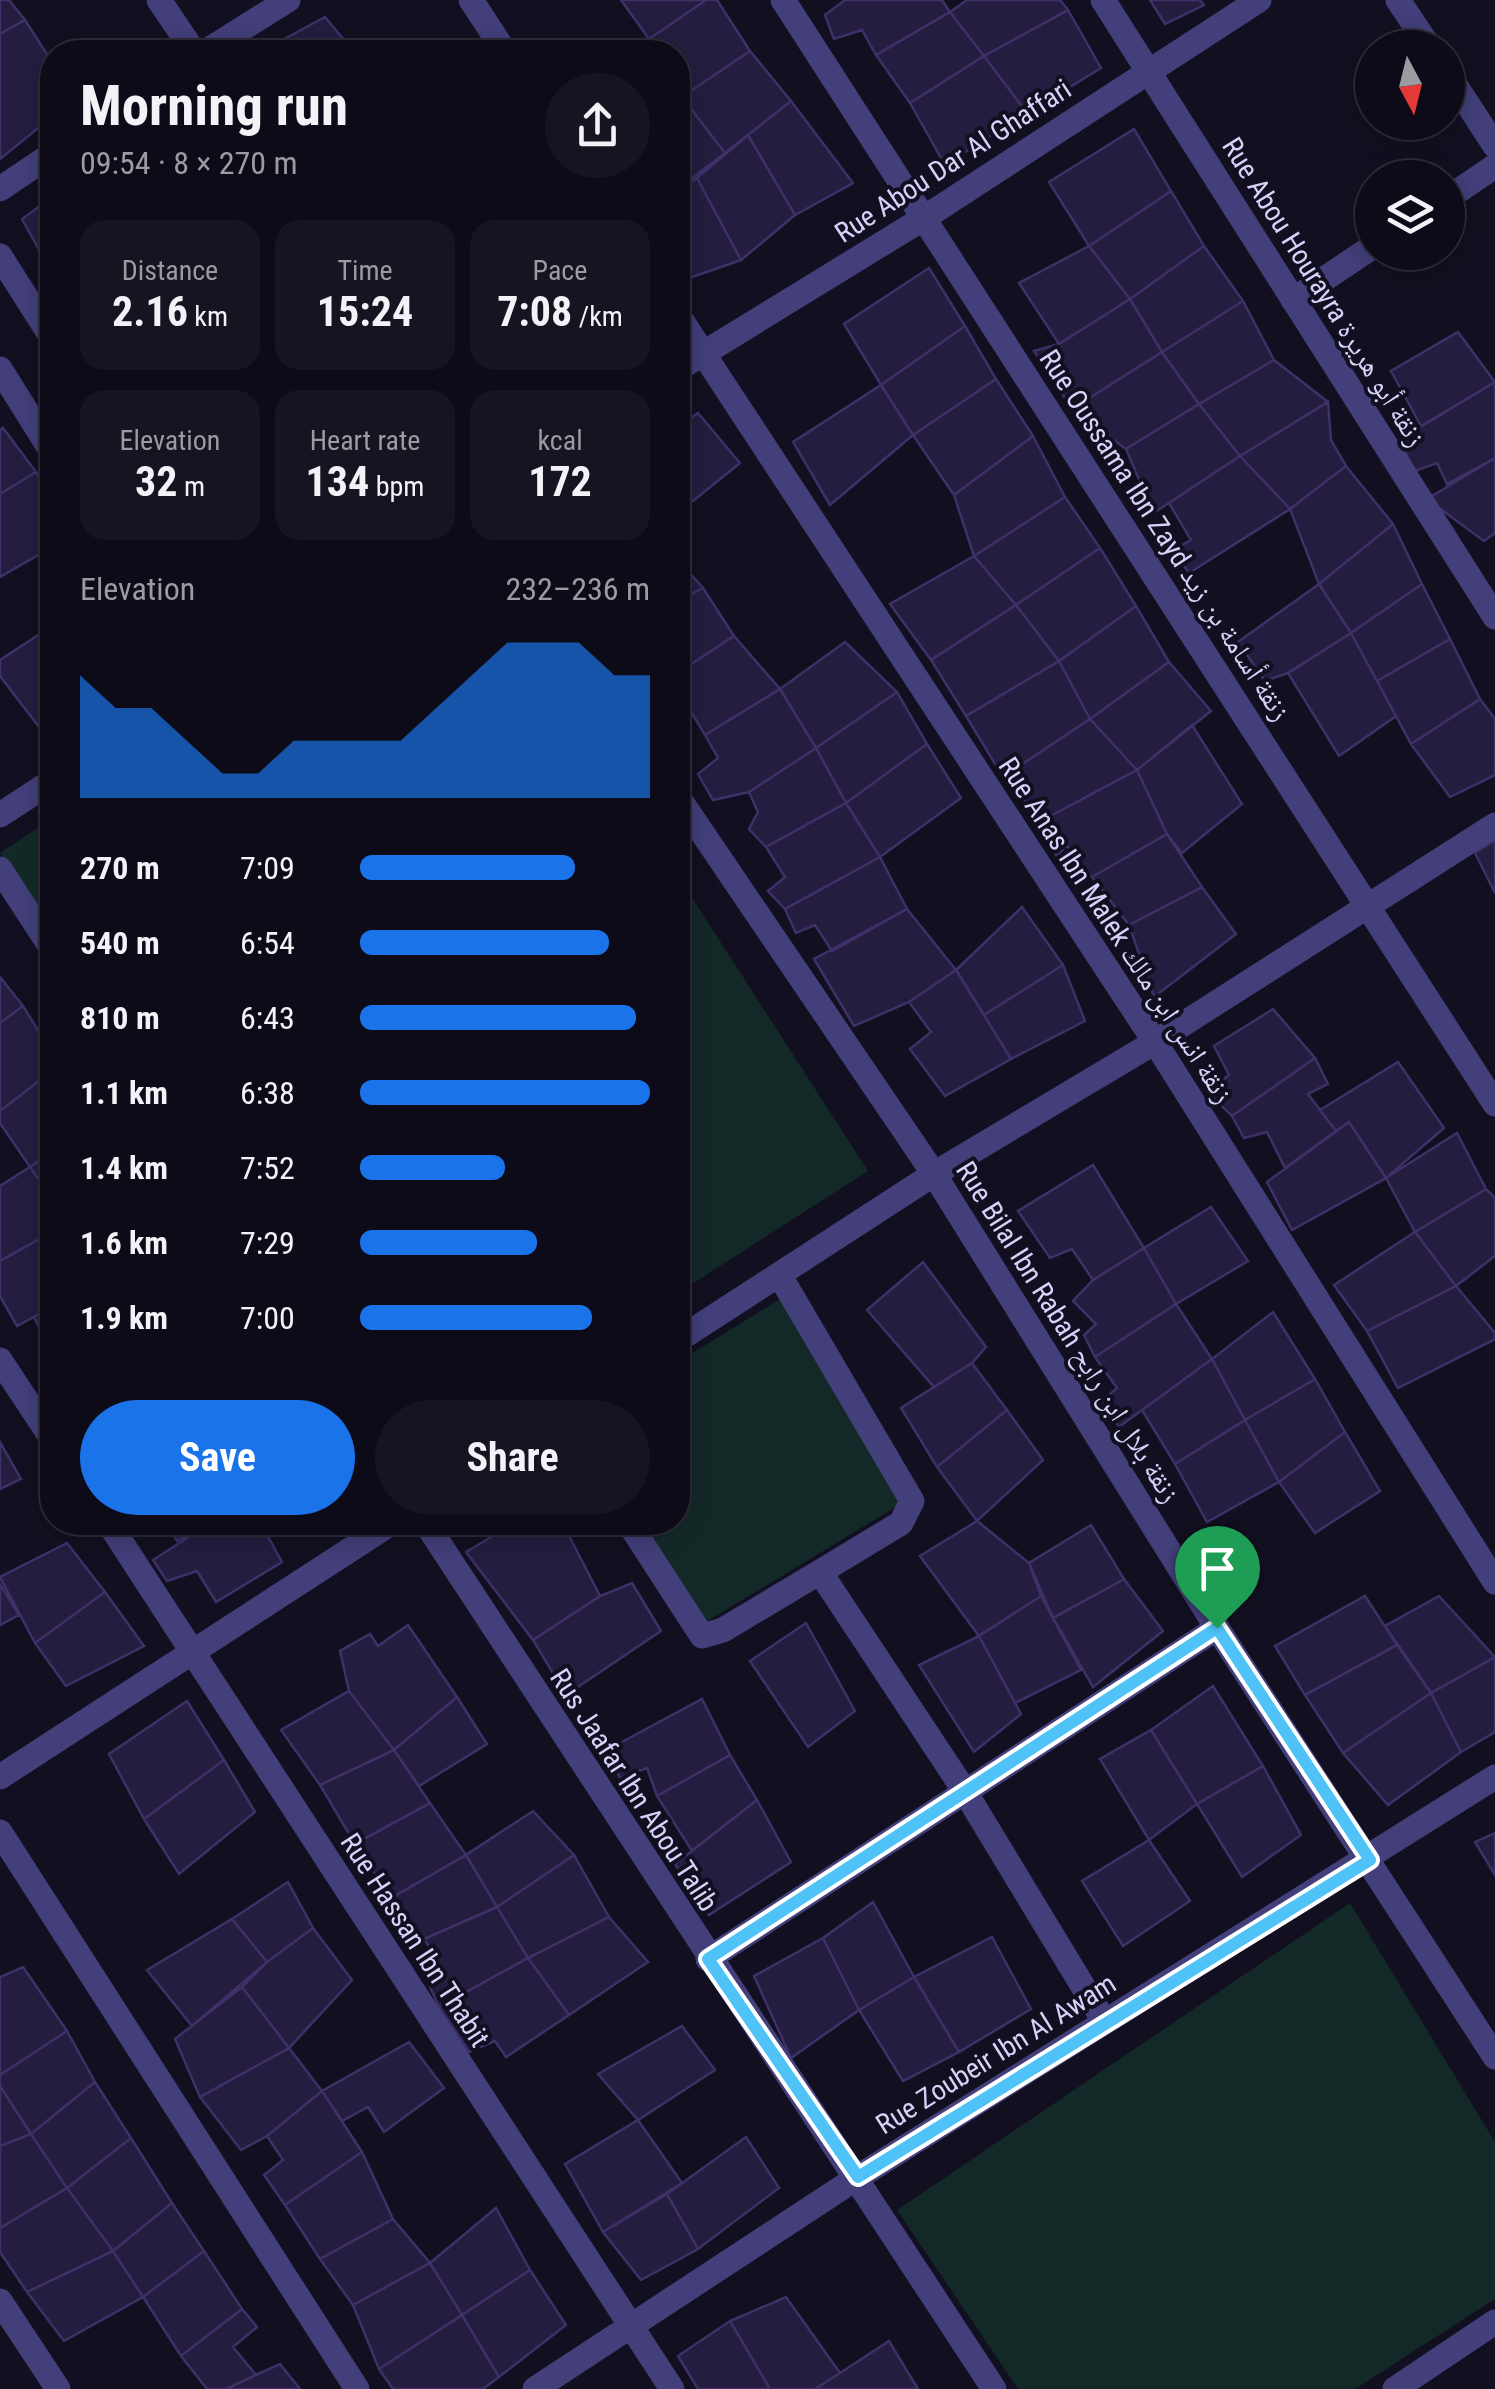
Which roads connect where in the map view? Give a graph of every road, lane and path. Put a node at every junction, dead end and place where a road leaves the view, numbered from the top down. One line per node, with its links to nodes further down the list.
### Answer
1 (160, 0): 9 (street)
2 (288, 0): 10 (street)
3 (471, 0): 11 (street)
4 (783, 0): 19 (street, Rue Oussama Ibn Zayd زنقة أسامة بن زيد)
5 (1103, 0): 12 (street, Rue Abou Hourayra زنقة أبو هريرة)
6 (1260, 0): 12 (street, Rue Abou Dar Al Ghaffari)
7 (1398, 0): 8 (street)
8 (1418, 30)
9 (186, 40)
10 (225, 40)
11 (497, 40)
12 (1148, 71): 19 (street, Rue Abou Dar Al Ghaffari); 22 (street, Rue Abou Hourayra زنقة أبو هريرة)
13 (1465, 100): 14 (street)
14 (1495, 146)
15 (40, 162): 18 (street)
16 (1495, 166): 17 (street)
17 (1465, 186)
18 (0, 190)
19 (924, 218): 25 (street, Rue Abou Dar Al Ghaffari); 35 (street, Rue Oussama Ibn Zayd زنقة أسامة بن زيد)
20 (0, 256): 23 (street)
21 (1355, 258): 22 (street)
22 (1293, 300): 29 (street, Rue Abou Hourayra زنقة أبو هريرة)
23 (40, 319)
24 (690, 334): 25 (street, Rue Anas Ibn Malek زنقة انس ابن مالك)
25 (702, 353): 26 (street, Rue Abou Dar Al Ghaffari); 37 (street, Rue Anas Ibn Malek زنقة انس ابن مالك)
26 (690, 361)
27 (0, 369): 28 (street)
28 (40, 433)
29 (1495, 616)
30 (40, 789): 31 (street)
31 (0, 814)
32 (690, 815): 39 (street, Rue Bilal Ibn Rabah زنقة بلال ابن رابح)
33 (1495, 825): 35 (street)
34 (0, 869): 36 (street)
35 (1368, 905): 37 (street); 38 (street, Rue Oussama Ibn Zayd زنقة أسامة بن زيد)
36 (40, 931)
37 (1155, 1042): 39 (street); 49 (street, Rue Anas Ibn Malek زنقة انس ابن مالك)
38 (1495, 1104)
39 (934, 1174): 40 (street); 50 (street, Rue Bilal Ibn Rabah زنقة بلال ابن رابح)
40 (780, 1276): 41 (street); 48 (street)
41 (690, 1332)
42 (0, 1360): 43 (street)
43 (40, 1421)
44 (117, 1535): 51 (street, Rue Hassan Ibn Thabit)
45 (374, 1535): 51 (street)
46 (433, 1535): 57 (street, Rus Jaafar Ibn Abou Talib)
47 (636, 1535): 48 (street)
48 (820, 1572): 54 (street)
49 (1495, 1582)
50 (1217, 1628): 54 (street); 56 (street, Rue Bilal Ibn Rabah زنقة بلال ابن رابح)
51 (195, 1654): 52 (street); 63 (street, Rue Hassan Ibn Thabit)
52 (0, 1777)
53 (1495, 1778): 56 (street, Rue Zoubeir Ibn Al Awam)
54 (964, 1790): 57 (street); 58 (street)
55 (0, 1832): 65 (street)
56 (1370, 1860): 58 (street, Rue Zoubeir Ibn Al Awam); 59 (street, Rue Bilal Ibn Rabah زنقة بلال ابن رابح)
57 (708, 1959): 60 (street, Rus Jaafar Ibn Abou Talib)
58 (1104, 2021): 60 (street, Rue Zoubeir Ibn Al Awam)
59 (1495, 2057)
60 (858, 2177): 63 (street, Rue Zoubeir Ibn Al Awam); 68 (street, Rus Jaafar Ibn Abou Talib)
61 (0, 2301): 64 (street)
62 (1495, 2322): 69 (street)
63 (631, 2324): 66 (street, Rue Zoubeir Ibn Al Awam); 67 (street, Rue Hassan Ibn Thabit)
64 (58, 2389)
65 (358, 2389)
66 (534, 2389)
67 (672, 2389)
68 (994, 2389)
69 (1394, 2389)

